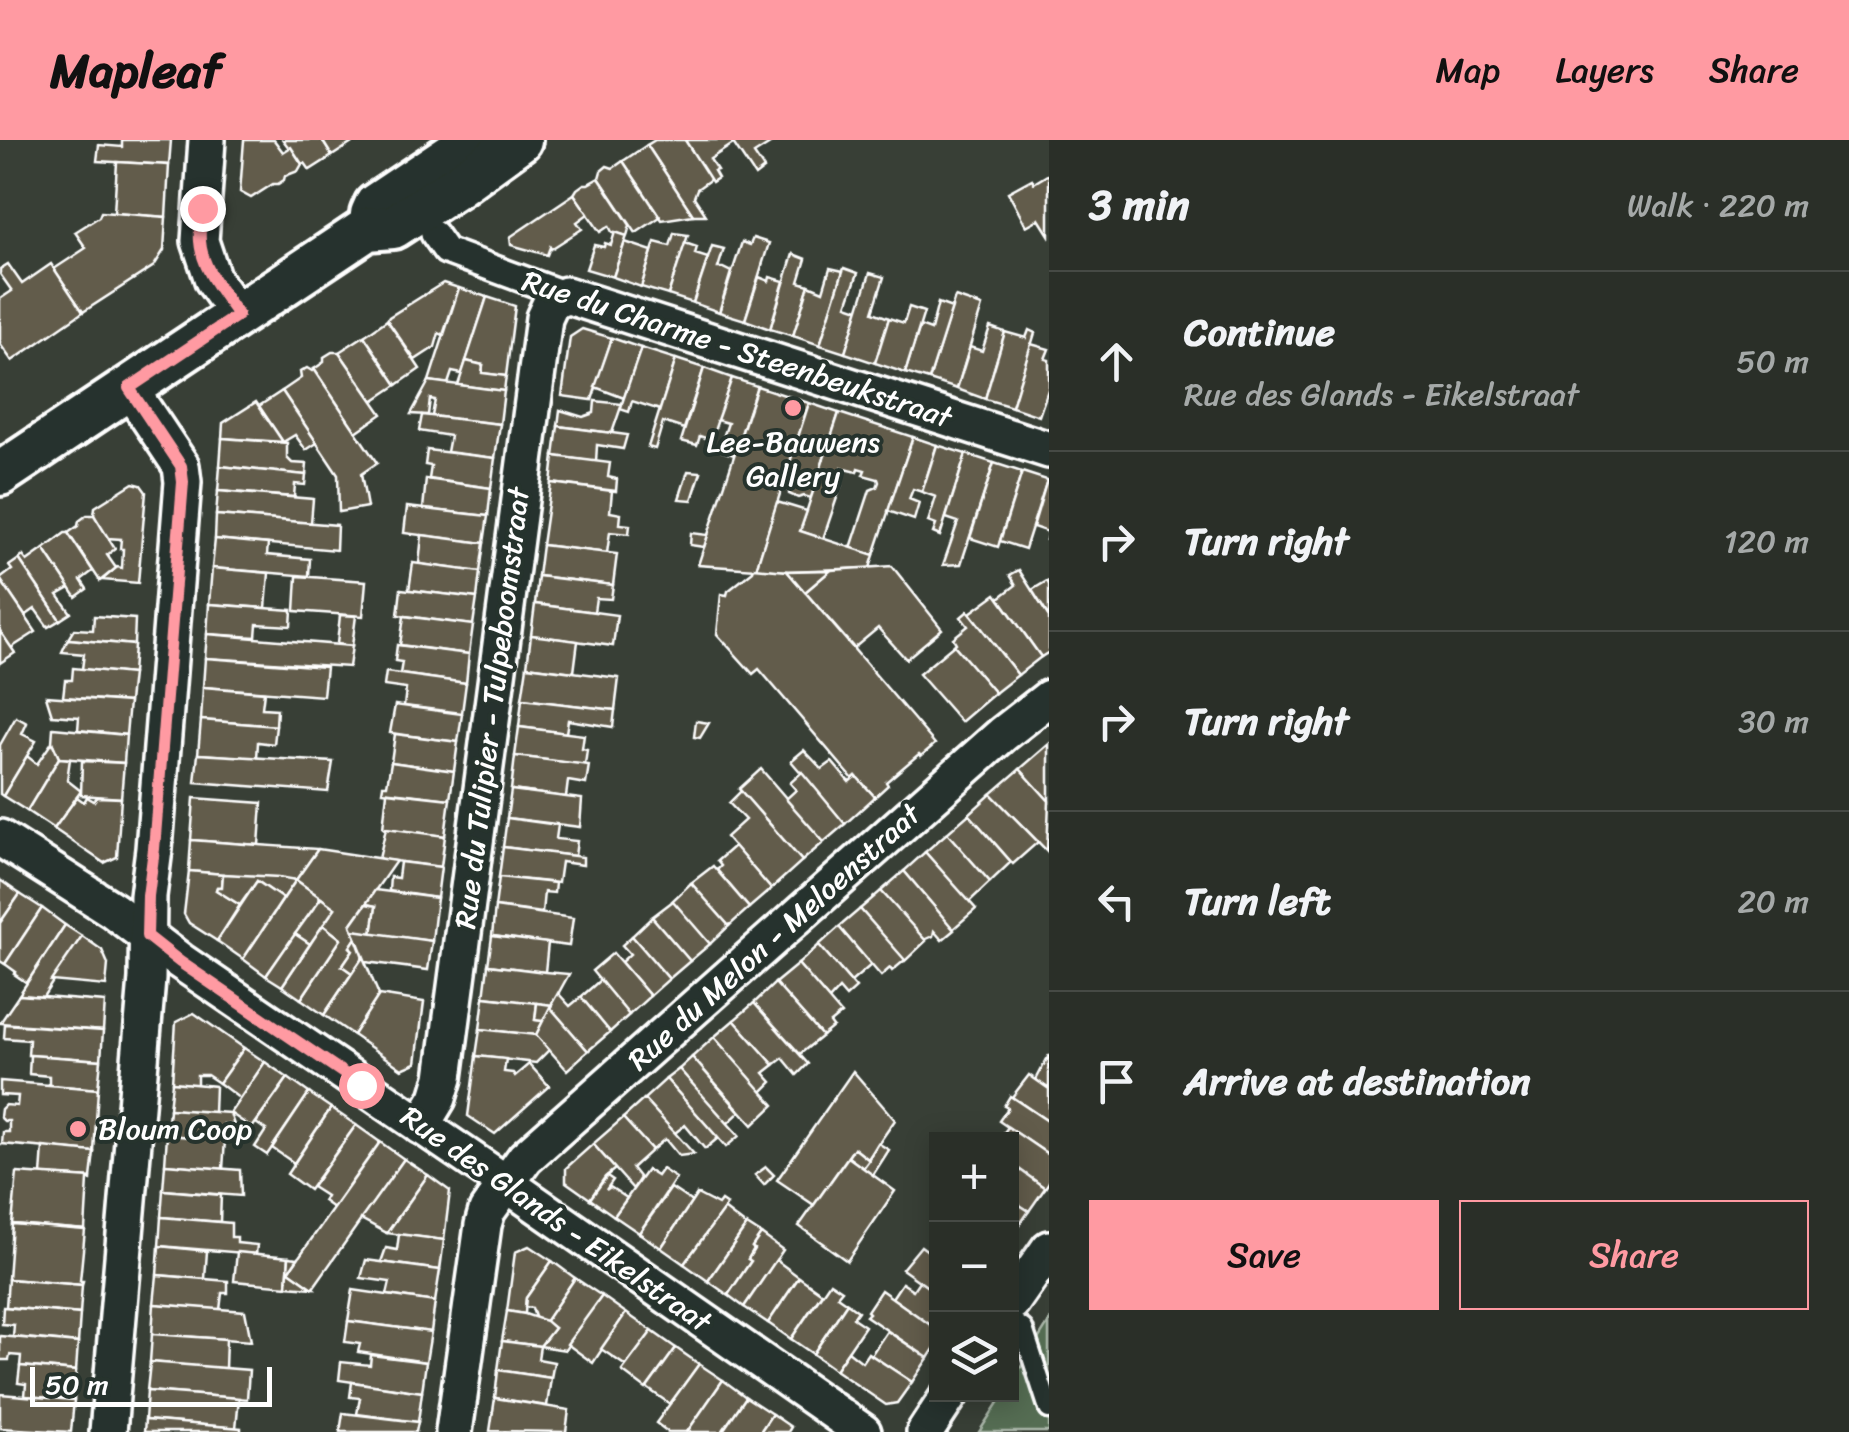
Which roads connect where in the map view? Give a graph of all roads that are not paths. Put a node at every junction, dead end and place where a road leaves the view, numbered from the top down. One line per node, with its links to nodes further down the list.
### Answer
1 (207, 140): 6 (street)
2 (473, 140): 4 (street)
3 (520, 140): 4 (street)
4 (398, 230): 5 (street, Rue du Charme - Steenbeukstraat); 6 (street)
5 (566, 295): 8 (street, Rue du Charme - Steenbeukstraat); 13 (street, Rue du Tulipier - Tulpeboomstraat)
6 (238, 315): 7 (street)
7 (129, 388): 9 (street); 12 (street)
8 (1049, 450)
9 (0, 474)
10 (1049, 698): 14 (street, Rue du Melon - Meloenstraat)
11 (0, 838): 12 (street, Rue des Glands - Eikelstraat)
12 (147, 936): 13 (street, Rue des Glands - Eikelstraat); 20 (street)
13 (421, 1126): 14 (street, Rue des Glands - Eikelstraat)
14 (506, 1184): 21 (street, Rue du Melon - Meloenstraat); 22 (street, Rue des Glands - Eikelstraat)
15 (1049, 1249): 16 (street)
16 (1019, 1292)
17 (1019, 1326): 19 (lane)
18 (945, 1402): 23 (street)
19 (1049, 1409)
20 (108, 1432)
21 (454, 1432)
22 (863, 1432)
23 (925, 1432)

